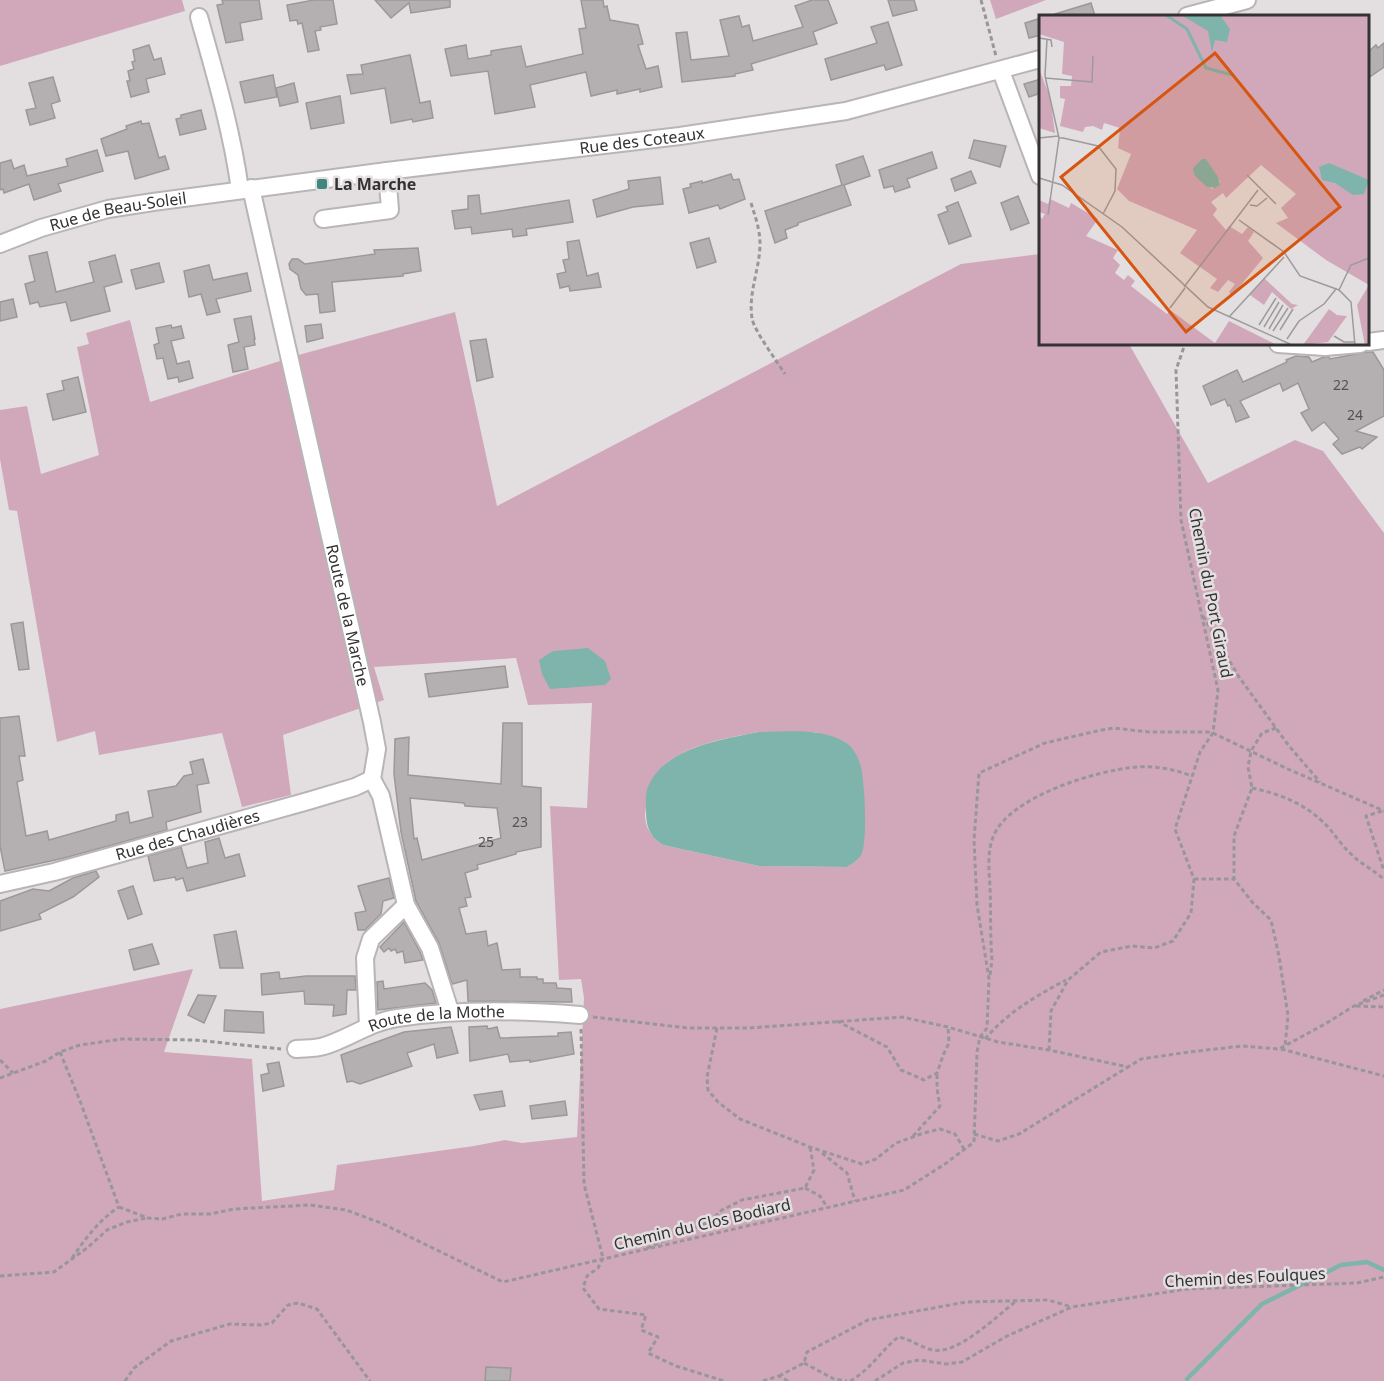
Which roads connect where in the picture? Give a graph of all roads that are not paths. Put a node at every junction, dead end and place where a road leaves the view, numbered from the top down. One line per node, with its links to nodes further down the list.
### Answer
1 (1247, 0): 2 (street)
2 (1191, 15)
3 (199, 17): 8 (street, Route de la Marche)
4 (1039, 60): 5 (street, Rue des Coteaux)
5 (1001, 71): 6 (street, Rue des Coteaux); 7 (street)
6 (387, 171): 8 (street, Rue des Coteaux); 9 (street)
7 (1039, 171)
8 (245, 189): 10 (street, Rue de Beau-Soleil); 15 (street, Route de la Marche)
9 (323, 219)
10 (0, 244)
11 (1384, 340): 12 (street)
12 (1369, 342)
13 (1294, 345): 14 (street)
14 (1348, 345)
15 (372, 779): 16 (street, Rue des Chaudières); 17 (street)
16 (0, 884)
17 (406, 905): 18 (street); 20 (street)
18 (450, 1011): 19 (street, Route de la Mothe); 20 (street, Route de la Mothe)
19 (580, 1015)
20 (368, 1027): 21 (street, Route de la Mothe)
21 (296, 1048)

